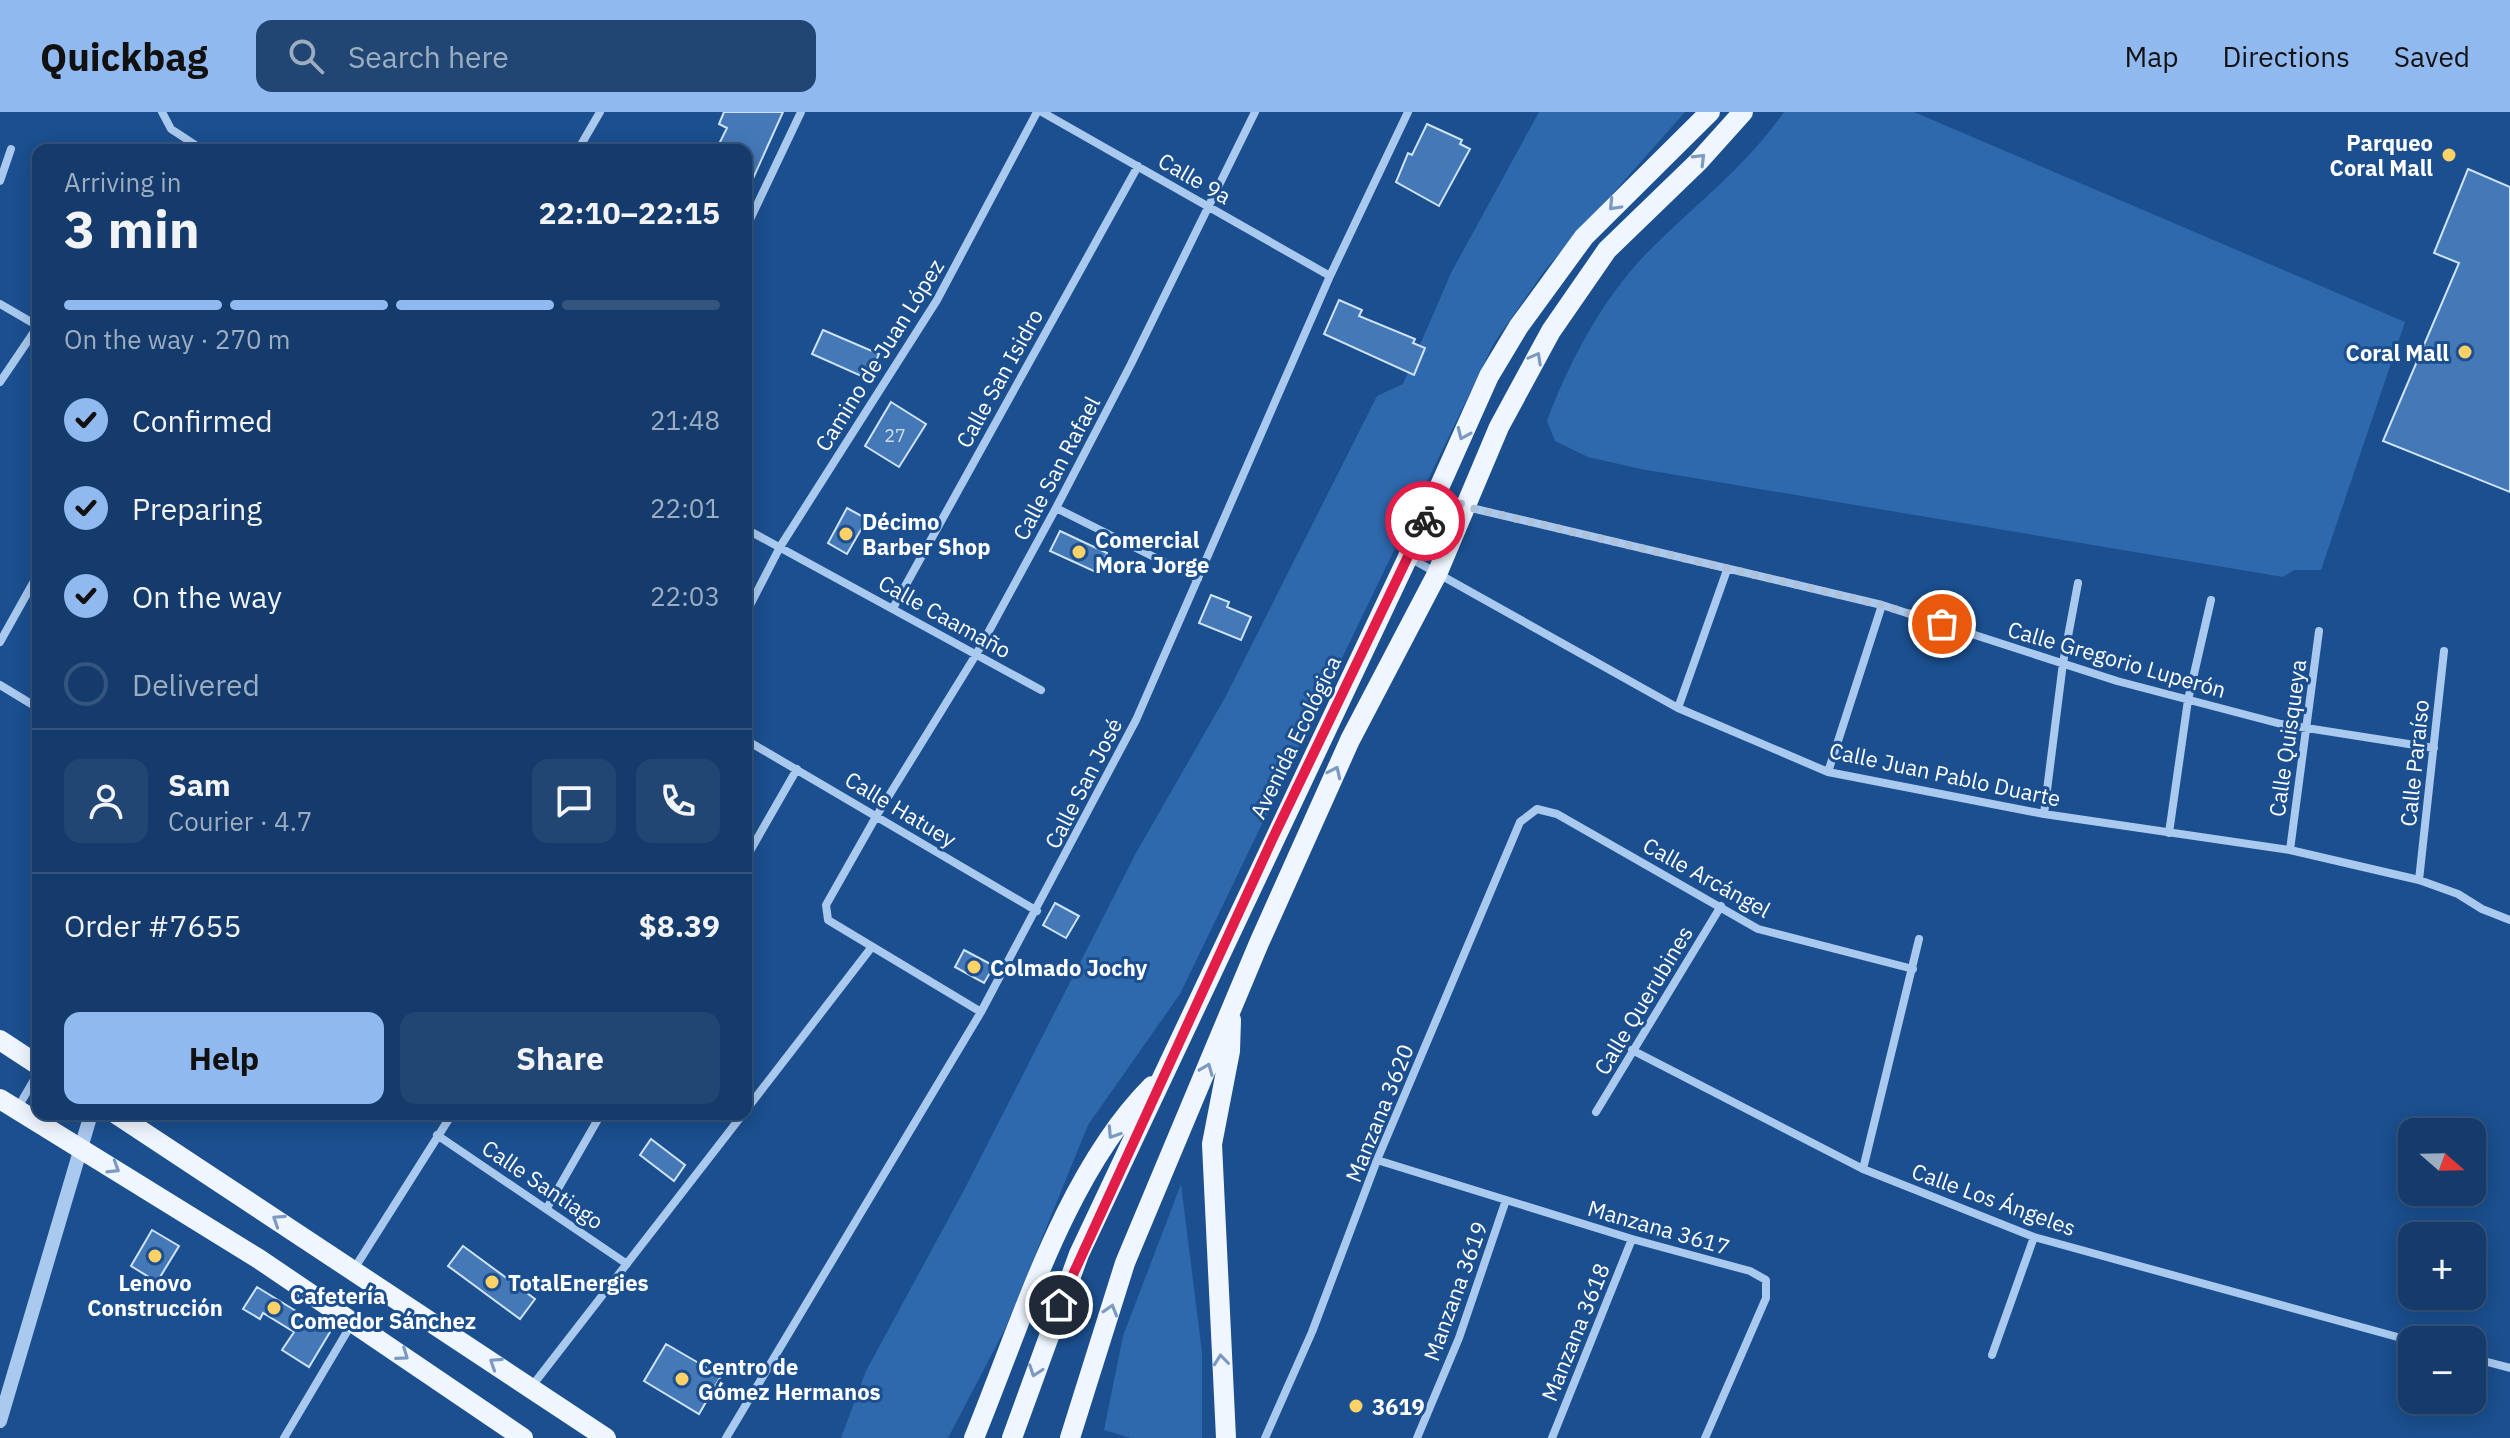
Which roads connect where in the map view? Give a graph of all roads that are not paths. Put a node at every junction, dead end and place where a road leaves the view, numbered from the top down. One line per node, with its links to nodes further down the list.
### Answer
1 (162, 112): 9 (street)
2 (600, 112): 10 (street)
3 (801, 112): 15 (street)
4 (1039, 112): 12 (street, Calle 9a); 25 (street, Camino de Juan López)
5 (1255, 112): 14 (street, Calle San Rafael)
6 (1408, 112): 16 (street, Calle San José)
7 (1710, 112): 21 (main road, Avenida Ecológica, one-way to 21)
8 (1743, 112): 22 (main road, one-way to 8)
9 (194, 144)
10 (581, 144)
11 (11, 149): 13 (street)
12 (1138, 166): 14 (street, Calle 9a); 35 (street, Calle San Isidro)
13 (0, 181)
14 (1208, 207): 16 (street, Calle 9a); 23 (street, Calle San Rafael)
15 (752, 215)
16 (1330, 276): 29 (street, Calle San José)
17 (0, 304): 18 (street)
18 (32, 323)
19 (32, 335): 20 (street)
20 (0, 382)
21 (1438, 492): 22 (street, Calle Gregorio Luperón); 26 (main road, Avenida Ecológica)
22 (1467, 507): 27 (street, Calle Gregorio Luperón); 28 (main road)
23 (1056, 508): 29 (street); 39 (street, Calle San Rafael)
24 (752, 532): 25 (street, Calle Caamaño)
25 (780, 547): 33 (street, Camino de Juan López); 35 (street, Calle Caamaño)
26 (1408, 557): 28 (street, Calle Juan Pablo Duarte); 69 (main road, Avenida Ecológica)
27 (1727, 570): 34 (street, Calle Gregorio Luperón); 45 (street)
28 (1437, 574): 45 (street, Calle Juan Pablo Duarte); 64 (main road, one-way to 28)
29 (1198, 579): 59 (street, Calle San José)
30 (2078, 583): 40 (street)
31 (32, 585): 37 (street)
32 (2211, 600): 43 (street)
33 (752, 601)
34 (1882, 605): 40 (street, Calle Gregorio Luperón); 50 (street)
35 (893, 608): 39 (street, Calle Caamaño)
36 (2319, 631): 46 (street, Calle Quisqueya)
37 (0, 642)
38 (2444, 651): 48 (street, Calle Paraíso)
39 (977, 653): 42 (street, Calle Caamaño); 53 (street, Calle San Rafael)
40 (2063, 663): 43 (street, Calle Gregorio Luperón); 52 (street)
41 (0, 685): 44 (street)
42 (1041, 690)
43 (2188, 700): 46 (street, Calle Gregorio Luperón); 54 (street)
44 (32, 704)
45 (1678, 708): 50 (street, Calle Juan Pablo Duarte)
46 (2307, 729): 48 (street, Calle Gregorio Luperón); 56 (street, Calle Quisqueya)
47 (752, 743): 49 (street, Calle Hatuey)
48 (2434, 748): 57 (street, Calle Paraíso)
49 (797, 769): 53 (street, Calle Hatuey); 55 (street)
50 (1828, 772): 52 (street, Calle Juan Pablo Duarte)
51 (1537, 809): 58 (street, Calle Arcángel); 83 (street, Manzana 3620)
52 (2044, 814): 54 (street, Calle Juan Pablo Duarte)
53 (877, 815): 59 (street, Calle Hatuey); 62 (street, Calle San Rafael)
54 (2169, 833): 56 (street, Calle Juan Pablo Duarte)
55 (752, 848)
56 (2290, 850): 57 (street, Calle Juan Pablo Duarte)
57 (2419, 880): 60 (street, Calle Juan Pablo Duarte)
58 (1721, 906): 63 (street, Calle Arcángel); 67 (street, Calle Querubines)
59 (1037, 911): 65 (street, Calle San José)
60 (2510, 920)
61 (1919, 939): 63 (street)
62 (871, 948): 65 (street); 71 (street)
63 (1913, 969): 84 (street)
64 (1231, 1009): 104 (main road, one-way to 64); 105 (main road, one-way to 64)
65 (981, 1012): 101 (street, Calle San José)
66 (0, 1040): 68 (main road)
67 (1632, 1050): 73 (street, Calle Querubines); 84 (street, Calle Los Ángeles)
68 (32, 1061)
69 (1164, 1074): 102 (main road, one-way to 102); 103 (main road, Avenida Ecológica, one-way to 103)
70 (32, 1079): 72 (street)
71 (752, 1102)
72 (8, 1104): 74 (main road)
73 (1596, 1112)
74 (32, 1118)
75 (35, 1120): 82 (main road)
76 (89, 1120): 82 (street)
77 (125, 1120): 90 (main road, one-way to 77)
78 (448, 1120): 81 (street)
79 (598, 1120): 86 (street)
80 (738, 1120): 89 (street)
81 (437, 1135): 86 (street, Calle Santiago); 90 (street)
82 (81, 1147): 91 (main road, one-way to 91); 97 (street)
83 (1377, 1160): 85 (street, Manzana 3617); 106 (street, Manzana 3620)
84 (1863, 1169): 87 (street, Calle Los Ángeles)
85 (1506, 1200): 88 (street, Manzana 3617); 107 (street, Manzana 3619)
86 (547, 1208): 89 (street, Calle Santiago)
87 (2034, 1237): 92 (street, Calle Los Ángeles); 93 (street)
88 (1632, 1239): 108 (street, Manzana 3618); 109 (street, Manzana 3617)
89 (627, 1264): 96 (street)
90 (353, 1270): 96 (main road, one-way to 90)
91 (354, 1321): 98 (main road, one-way to 98); 99 (street)
92 (2398, 1337)
93 (1992, 1355)
94 (2486, 1362): 95 (street)
95 (2510, 1368)
96 (531, 1387): 100 (main road)
97 (0, 1421)
98 (515, 1436)
99 (284, 1438)
100 (606, 1438)
101 (726, 1438)
102 (974, 1438)
103 (1012, 1438)
104 (1070, 1438)
105 (1226, 1438)
106 (1265, 1438)
107 (1417, 1438)
108 (1552, 1438)
109 (1705, 1438)

